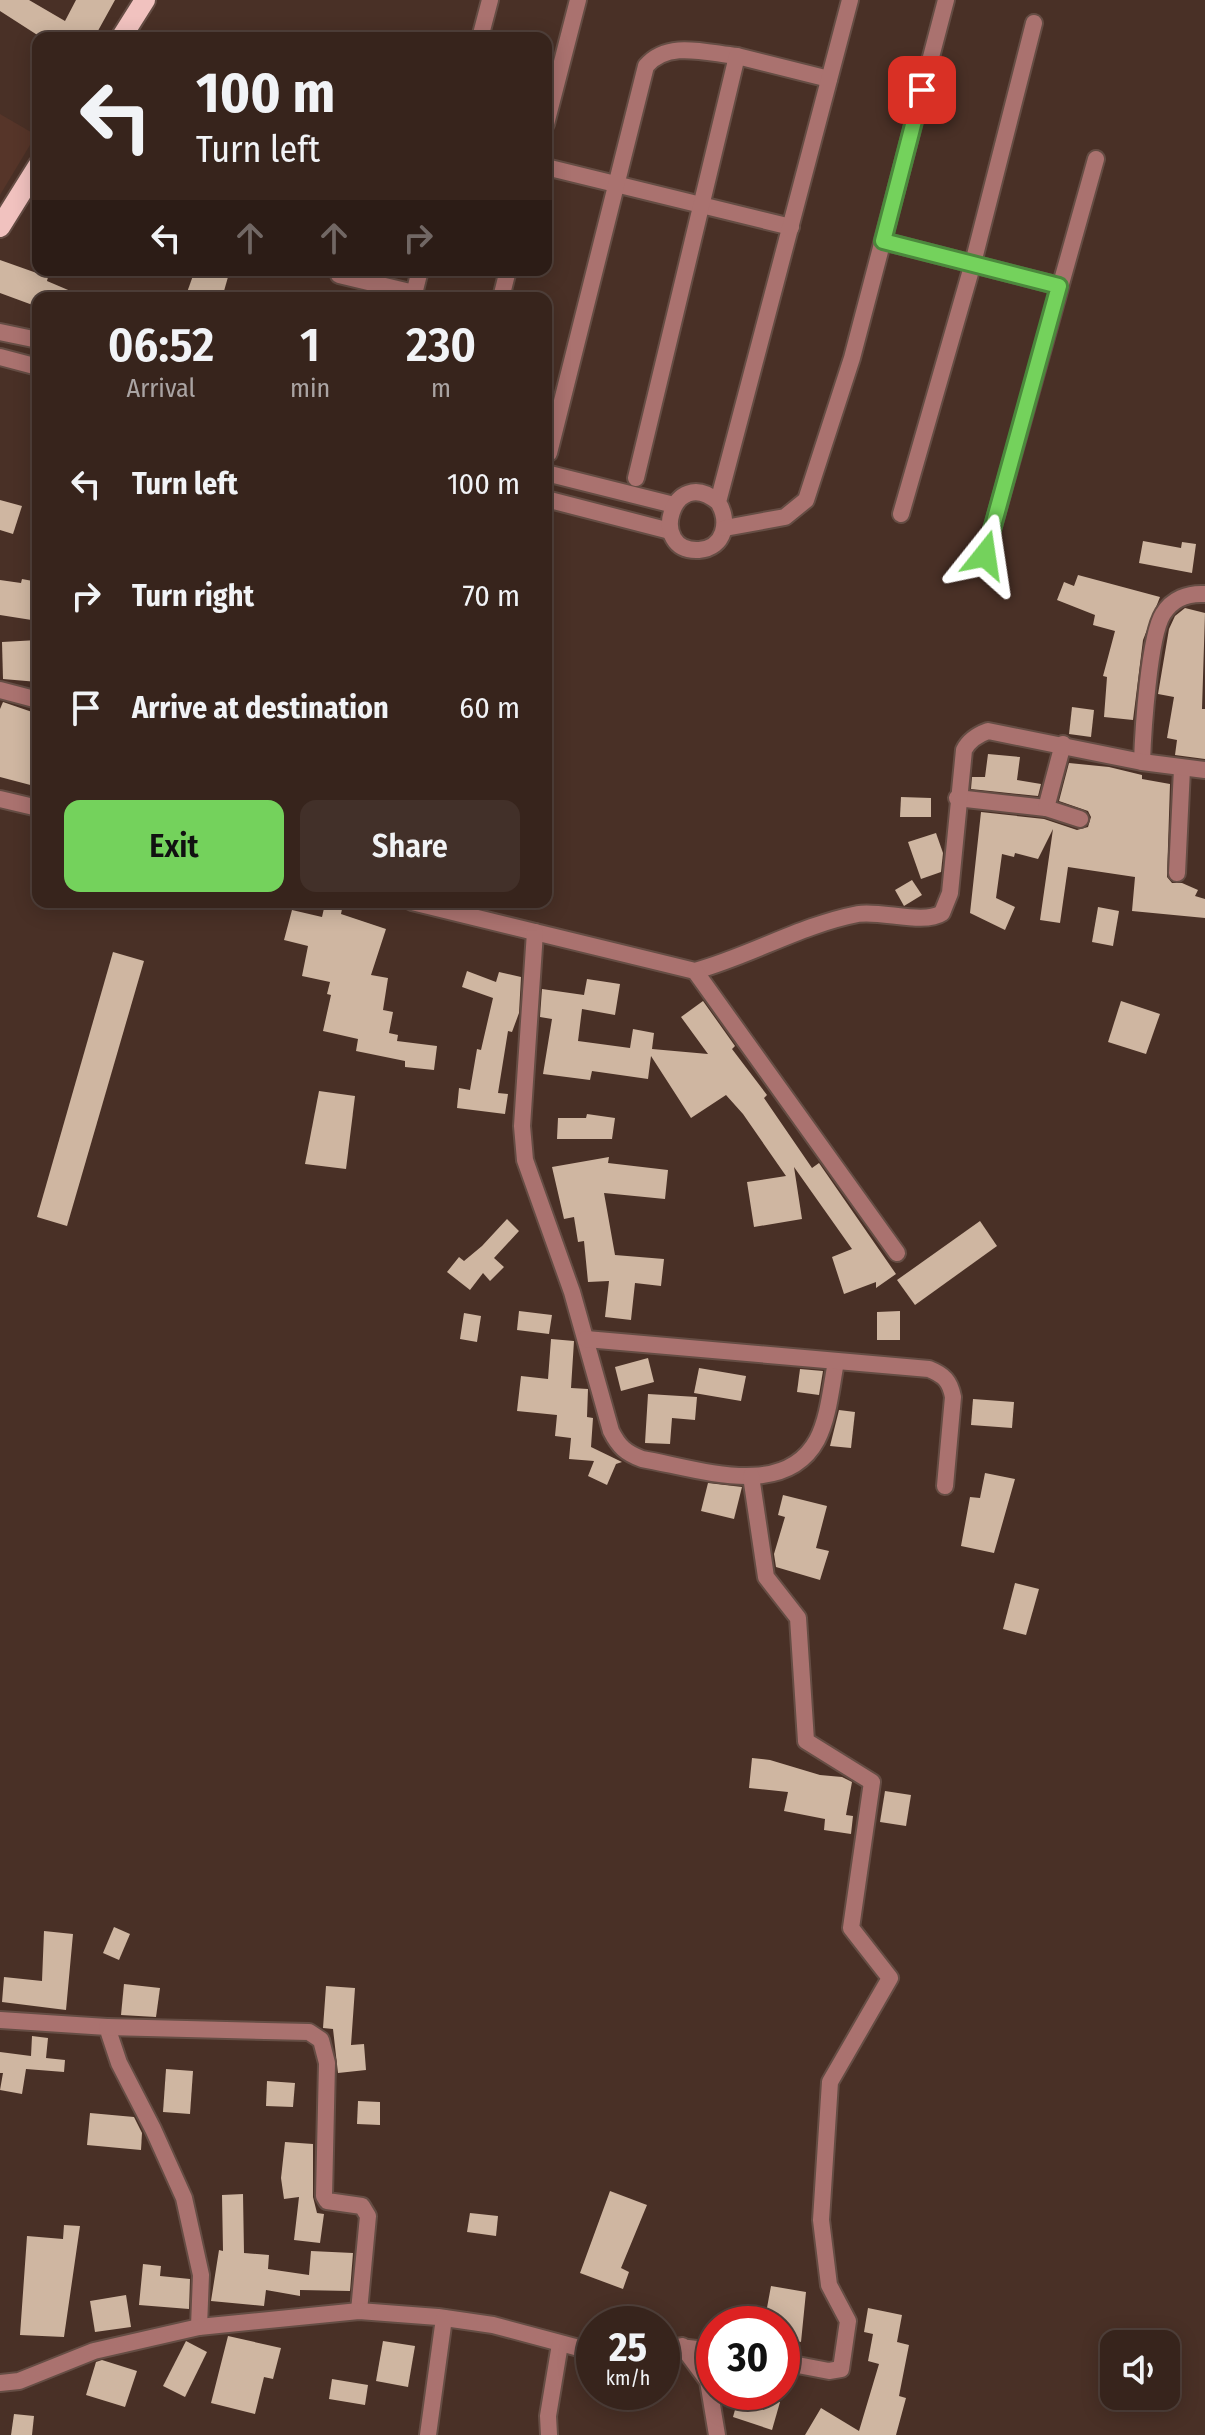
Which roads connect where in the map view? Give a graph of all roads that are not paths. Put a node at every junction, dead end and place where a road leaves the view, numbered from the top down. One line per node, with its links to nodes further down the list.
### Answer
1 (145, 0): 7 (main road)
2 (490, 0): 8 (street)
3 (578, 0): 11 (street)
4 (850, 0): 10 (street)
5 (946, 0): 19 (street)
6 (1034, 23): 20 (street)
7 (128, 32)
8 (482, 32)
9 (737, 56): 10 (street); 15 (street); 16 (street)
10 (829, 79): 18 (street)
11 (552, 101)
12 (1096, 159): 22 (street)
13 (552, 168): 15 (street)
14 (32, 177): 17 (main road)
15 (616, 184): 16 (street); 28 (street)
16 (701, 205): 18 (street); 30 (street)
17 (0, 227)
18 (791, 227): 32 (street)
19 (883, 241): 20 (street); 35 (street)
20 (973, 263): 22 (street); 34 (street)
21 (343, 276): 23 (street)
22 (1059, 286): 37 (street)
23 (399, 292)
24 (0, 332): 25 (street)
25 (32, 339)
26 (0, 357): 27 (street)
27 (32, 365)
28 (552, 441)
29 (552, 474): 33 (street)
30 (636, 478)
31 (552, 501): 36 (street)
32 (718, 502): 33 (street); 35 (street)
33 (674, 505): 36 (street)
34 (901, 514)
35 (725, 528): 36 (street)
36 (670, 531)
37 (985, 555)
38 (1205, 594): 42 (street)
39 (0, 690): 40 (street)
40 (32, 698)
41 (1063, 744): 42 (street); 45 (street); 48 (street)
42 (1142, 762): 43 (street)
43 (1182, 769): 44 (street); 50 (street)
44 (1205, 770)
45 (957, 798): 48 (street); 53 (street)
46 (0, 799): 47 (street)
47 (32, 807)
48 (1046, 808): 49 (street)
49 (1080, 819)
50 (1177, 873)
51 (437, 908): 52 (street)
52 (535, 932): 53 (street); 55 (street)
53 (695, 971): 54 (street)
54 (897, 1253)
55 (586, 1339): 56 (street); 57 (street)
56 (836, 1362): 57 (street); 58 (street)
57 (751, 1476): 68 (street)
58 (945, 1486)
59 (0, 2020): 60 (street)
60 (107, 2027): 61 (street); 63 (street)
61 (359, 2311): 62 (street); 63 (street)
62 (444, 2318): 64 (street); 70 (street)
63 (199, 2327): 69 (street)
64 (560, 2344): 66 (street); 71 (street)
65 (682, 2346): 67 (street); 72 (street)
66 (576, 2348)
67 (696, 2348)
68 (800, 2365)
69 (0, 2383)
70 (428, 2435)
71 (549, 2435)
72 (717, 2435)

